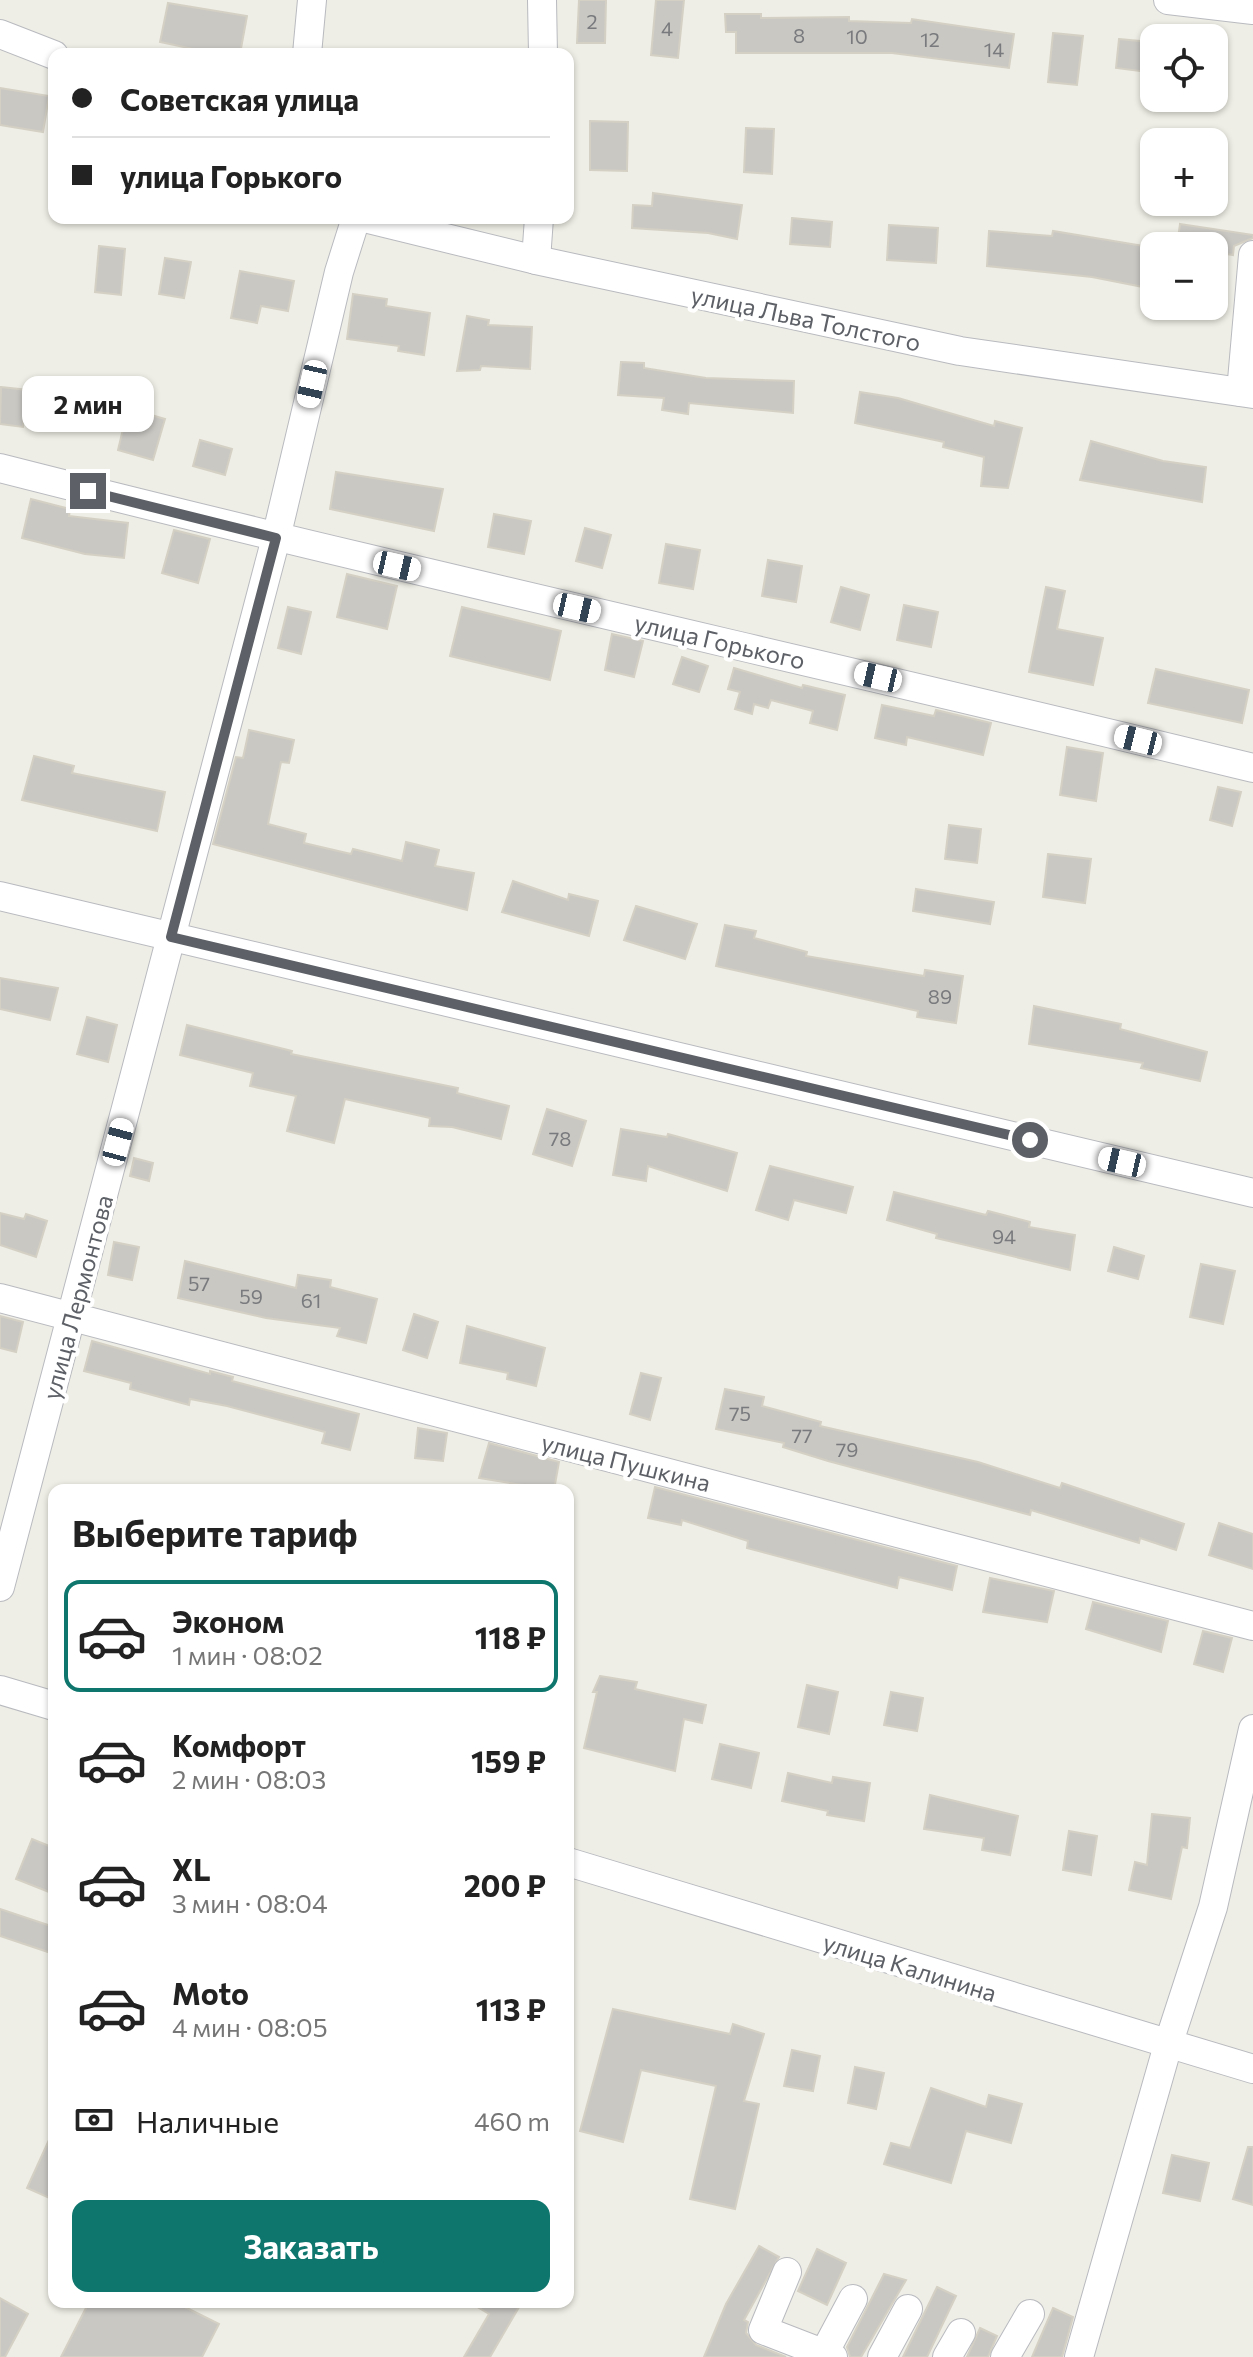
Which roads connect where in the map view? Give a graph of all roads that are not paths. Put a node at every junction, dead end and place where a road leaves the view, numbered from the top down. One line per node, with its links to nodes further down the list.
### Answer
1 (312, 0): 6 (street)
2 (542, 0): 7 (street)
3 (1168, 0): 4 (street)
4 (1253, 10)
5 (0, 34): 8 (street)
6 (308, 48)
7 (543, 48)
8 (48, 53)
9 (354, 224): 16 (street, улица Лермонтова)
10 (389, 224): 13 (street, улица Льва Толстого)
11 (539, 224): 13 (street)
12 (1253, 255): 14 (street)
13 (536, 260): 14 (street, улица Льва Толстого)
14 (1247, 393)
15 (0, 468): 16 (street, улица Горького)
16 (276, 538): 17 (street, улица Горького); 19 (street, улица Лермонтова)
17 (1253, 768)
18 (0, 896): 19 (street)
19 (171, 937): 20 (street); 22 (street, улица Лермонтова)
20 (1253, 1193)
21 (0, 1298): 22 (street, улица Пушкина)
22 (72, 1318): 23 (street, улица Лермонтова); 24 (street, улица Пушкина)
23 (0, 1587)
24 (1253, 1626)
25 (0, 1690): 26 (street)
26 (48, 1704)
27 (1253, 1729): 29 (street)
28 (574, 1864): 29 (street, улица Калинина)
29 (1168, 2045): 30 (street, улица Калинина); 38 (street)
30 (1253, 2069)
31 (787, 2272): 35 (street)
32 (853, 2299): 35 (street)
33 (908, 2309): 36 (street)
34 (1030, 2314): 37 (street)
35 (826, 2356)
36 (882, 2357)
37 (1005, 2357)
38 (1079, 2357)

